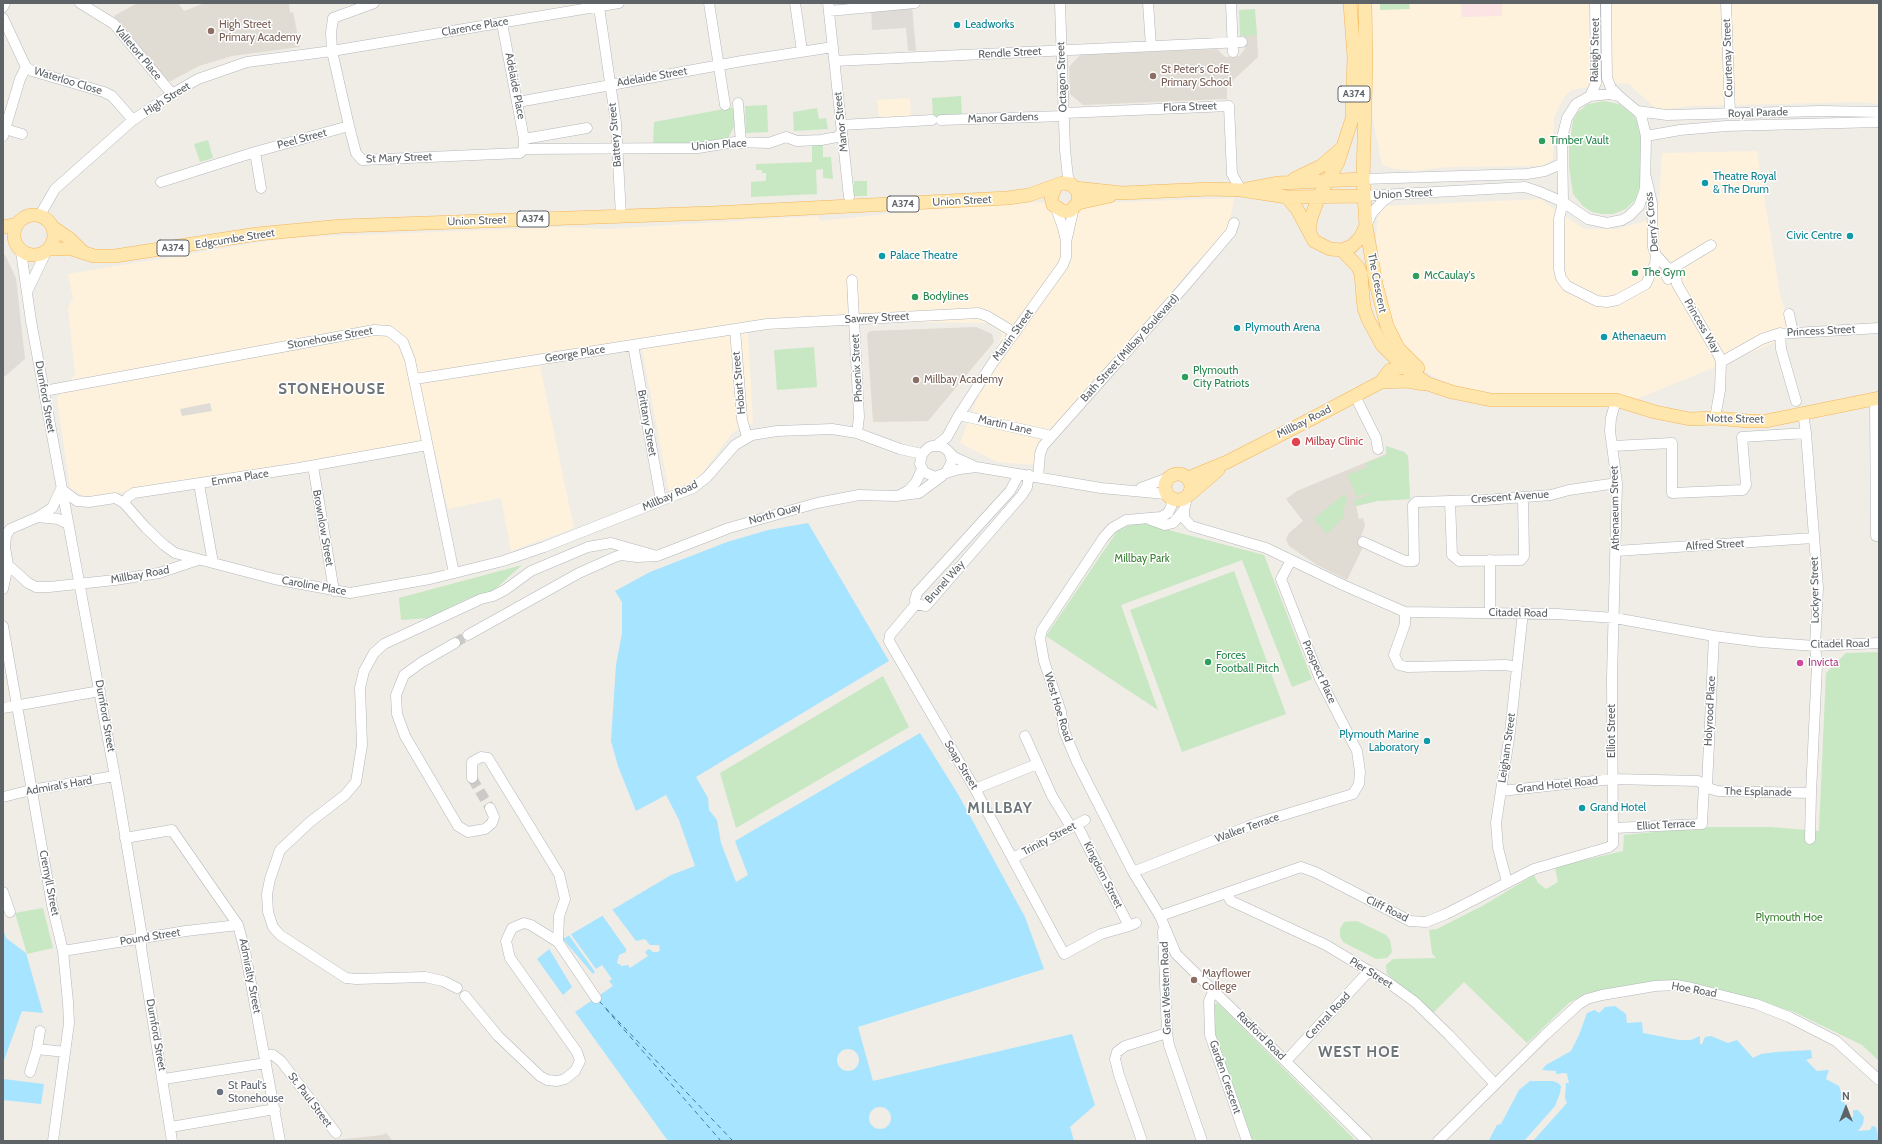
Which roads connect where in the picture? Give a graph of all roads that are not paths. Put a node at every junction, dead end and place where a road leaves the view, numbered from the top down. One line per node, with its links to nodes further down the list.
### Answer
1 (5, 3): 16 (street)
2 (80, 3): 30 (street, Valletort Place)
3 (374, 3): 25 (street, St Mary Street)
4 (618, 3): 17 (street, Clarence Place)
5 (708, 3): 27 (street)
6 (795, 3): 24 (street)
7 (915, 3): 18 (street)
8 (1060, 3): 23 (street, Octagon Street)
9 (1148, 3): 21 (street)
10 (1230, 3): 21 (street, Rendle Street)
11 (1350, 3): 50 (main road, A374)
12 (1365, 3): 55 (main road, A374)
13 (1595, 3): 31 (street, Raleigh Street)
14 (1606, 3): 32 (street, Raleigh Street)
15 (1726, 3): 38 (street, Courtenay Street)
16 (3, 7)
17 (599, 7): 20 (street, Clarence Place); 29 (street, Battery Street)
18 (829, 7): 22 (street, Manor Street)
19 (3, 18): 28 (street, Waterloo Close)
20 (502, 23): 25 (street, Clarence Place); 33 (street, Adelaide Place)
21 (1151, 46): 23 (street, Rendle Street)
22 (833, 47): 24 (street); 26 (street, Manor Street)
23 (1061, 50): 26 (street, Rendle Street); 39 (street, Octagon Street)
24 (802, 51): 27 (street, Adelaide Street)
25 (332, 52): 30 (street, High Street); 42 (street, St Mary Street)
26 (834, 61): 44 (street, Manor Street)
27 (718, 65): 29 (street, Adelaide Street); 35 (street)
28 (26, 67): 40 (street, Waterloo Close); 45 (street)
29 (610, 85): 33 (street, Adelaide Street); 51 (street, Battery Street)
30 (172, 94): 40 (street, High Street)
31 (1590, 96): 32 (street); 53 (street)
32 (1619, 96): 36 (street)
33 (518, 102): 49 (street, Adelaide Place)
34 (738, 103): 48 (street)
35 (725, 105)
36 (1637, 110): 38 (street, Royal Parade); 47 (street, Derry's Cross)
37 (1879, 112): 38 (street, Royal Parade)
38 (1730, 113)
39 (1064, 114): 44 (street, Manor Gardens); 59 (street, Octagon Street); 61 (street, Flora Street)
40 (133, 120): 72 (street, High Street)
41 (1879, 122): 47 (street, Royal Parade)
42 (349, 126): 49 (street, St Mary Street); 52 (street, Peel Street)
43 (587, 128): 49 (street)
44 (842, 129): 48 (street, Union Place); 66 (street, Manor Street)
45 (4, 132): 46 (street)
46 (22, 134)
47 (1646, 136): 54 (street, Derry's Cross)
48 (741, 143): 51 (street, Union Place)
49 (524, 144): 51 (street)
50 (1345, 145): 56 (main road, A374); 58 (main road)
51 (617, 148): 73 (street, Battery Street)
52 (254, 152): 57 (street, Peel Street); 60 (street)
53 (1562, 164): 55 (street, Union Street); 69 (street)
54 (1646, 177): 69 (street, Derry's Cross); 86 (street, Derry's Cross)
55 (1363, 179): 56 (main road, Union Street / A374); 65 (main road, A374)
56 (1329, 180): 58 (main road, Union Street / A374); 64 (main road, A374)
57 (162, 182)
58 (1279, 183): 61 (main road, Union Street / A374)
59 (1065, 186): 62 (main road, Union Street / A374); 68 (main road, Union Street / A374); 70 (main road); 71 (main road)
60 (261, 188)
61 (1241, 190): 62 (main road, Union Street / A374); 67 (main road, Union Street / A374)
62 (1122, 193): 70 (main road, Union Street / A374)
63 (1392, 195): 65 (street, Union Street); 69 (street, Union Street); 77 (street)
64 (1319, 196): 65 (main road, Union Street / A374); 67 (main road, Union Street / A374); 79 (main road, A374)
65 (1363, 196): 77 (main road, The Crescent / A374)
66 (849, 197)
67 (1287, 197): 79 (main road)
68 (1014, 198): 71 (main road, Union Street / A374); 73 (main road, Union Street / A374)
69 (1563, 202): 87 (street)
70 (1076, 205): 71 (main road); 80 (street, Martin Street)
71 (1054, 206): 80 (street, Martin Street)
72 (40, 215): 75 (main road); 78 (main road)
73 (621, 216): 76 (main road, Union Street / A374)
74 (1234, 223): 118 (street, Bath Street (Milbay Boulevard))
75 (9, 226): 82 (main road)
76 (342, 226): 85 (main road, Edgcumbe Street / A374)
77 (1366, 226): 84 (main road, The Crescent); 101 (main road, The Crescent)
78 (54, 228): 83 (main road); 85 (main road)
79 (1309, 231): 84 (main road)
80 (1066, 242): 96 (street, Martin Street)
81 (1711, 245): 88 (street)
82 (12, 246): 83 (main road); 90 (street, Durnford Street)
83 (48, 250): 85 (main road, A374); 90 (street)
84 (1342, 250): 99 (main road, The Crescent)
85 (83, 252)
86 (1656, 255): 87 (street, Derry's Cross); 88 (street, Princess Way)
87 (1651, 276): 88 (street)
88 (1672, 278): 100 (street, Princess Way)
89 (852, 280): 92 (street, Phoenix Street)
90 (27, 292): 107 (street, Durnford Street)
91 (1789, 314): 95 (street)
92 (854, 320): 94 (street, Sawrey Street); 96 (street, Sawrey Street); 116 (street, Phoenix Street)
93 (1879, 328): 95 (street, Princess Street)
94 (735, 329): 98 (street, George Place); 119 (street, Hobart Street)
95 (1793, 332): 97 (street, Princess Street)
96 (1015, 333): 114 (street, Martin Street)
97 (1780, 333): 100 (street, Princess Street); 112 (street)
98 (633, 345): 103 (street, George Place); 142 (street, Brittany Street)
99 (1391, 355): 101 (main road, The Crescent); 102 (main road)
100 (1721, 362): 115 (street, Princess Way)
101 (1408, 365): 102 (main road); 105 (main road, The Crescent); 106 (main road, The Crescent)
102 (1390, 370): 104 (main road, Millbay Road)
103 (414, 379): 107 (street, Stonehouse Street); 120 (street, Stonehouse Street)
104 (1380, 382): 105 (main road, Millbay Road); 108 (main road, Millbay Road)
105 (1428, 384): 106 (main road, The Crescent)
106 (1445, 389): 110 (main road, The Crescent)
107 (44, 391): 136 (street, Durnford Street)
108 (1355, 396): 123 (street); 126 (main road, Millbay Road)
109 (1877, 398): 113 (main road, Notte Street); 152 (street)
110 (1571, 399): 111 (main road, Notte Street)
111 (1616, 400): 115 (main road, Notte Street); 122 (street, Athenaeum Street)
112 (1796, 401)
113 (1803, 413): 115 (main road, Notte Street); 117 (street, Lockyer Street)
114 (959, 415): 118 (street, Martin Lane); 121 (street, Martin Street)
115 (1715, 418)
116 (857, 433): 119 (street, Millbay Road); 125 (street, Millbay Road)
117 (1806, 433): 122 (street); 153 (street, Lockyer Street)
118 (1052, 436): 131 (street, Bath Street (Milbay Boulevard))
119 (747, 437): 142 (street, Millbay Road)
120 (427, 445): 127 (street, Emma Place); 164 (street, Stonehouse Street)
121 (937, 446): 124 (street); 125 (street)
122 (1613, 446): 134 (street, Athenaeum Street)
123 (1378, 449)
124 (949, 452): 128 (street); 130 (street)
125 (922, 454): 129 (street)
126 (1227, 462): 133 (main road, Millbay Road); 139 (main road, Millbay Road)
127 (313, 466): 135 (street, Emma Place); 167 (street, Brownlow Street)
128 (976, 467): 130 (street); 131 (street)
129 (922, 469): 130 (street); 138 (street)
130 (944, 475): 138 (street, North Quay)
131 (1028, 475): 137 (street); 168 (street, Brunel Way); 168 (street, Brunel Way)
132 (1168, 478): 133 (main road); 137 (street); 140 (main road)
133 (1188, 478): 139 (main road)
134 (1617, 483): 141 (street, Crescent Avenue); 155 (street, Athenaeum Street)
135 (199, 484): 145 (street, Emma Place); 161 (street)
136 (61, 489): 143 (street); 146 (street, Durnford Street); 147 (street)
137 (1135, 490): 140 (street)
138 (898, 495): 157 (street, North Quay)
139 (1188, 495): 140 (main road); 148 (street)
140 (1168, 496): 150 (street, West Hoe Road)
141 (1523, 497): 144 (street, Crescent Avenue); 160 (street)
142 (661, 500): 164 (street, Millbay Road)
143 (77, 501): 145 (street); 146 (street)
144 (1450, 501): 154 (street, Crescent Avenue); 160 (street)
145 (124, 503): 156 (street)
146 (64, 505): 147 (street); 151 (street, Durnford Street)
147 (52, 508): 149 (street)
148 (1184, 510): 150 (street, West Hoe Road); 159 (street, Citadel Road)
149 (38, 517): 151 (street); 162 (street)
150 (1149, 519): 202 (street, West Hoe Road)
151 (68, 524): 165 (street, Durnford Street)
152 (1879, 536)
153 (1813, 538): 155 (street, Alfred Street); 178 (street, Lockyer Street)
154 (1364, 542)
155 (1616, 551): 172 (street, Athenaeum Street)
156 (175, 553): 158 (street, Caroline Place); 163 (street)
157 (658, 556): 174 (street, North Quay); 216 (street)
158 (198, 560): 161 (street, Caroline Place); 163 (street, Millbay Road)
159 (1291, 560): 169 (street, Citadel Road); 188 (street, Prospect Place)
160 (1490, 560): 170 (street)
161 (213, 563): 167 (street, Caroline Place)
162 (8, 565): 165 (street); 166 (street)
163 (175, 569): 165 (street, Millbay Road)
164 (454, 573): 167 (street, Caroline Place)
165 (80, 583): 180 (street, Durnford Street)
166 (3, 589)
167 (334, 591)
168 (916, 604): 190 (street, Soap Street)
169 (1405, 612): 170 (street, Citadel Road); 179 (street)
170 (1490, 612): 171 (street, Citadel Road)
171 (1523, 612): 172 (street, Citadel Road); 179 (street, Leigham Street)
172 (1615, 618): 175 (street, Citadel Road); 187 (street, Elliot Street)
173 (3, 626): 181 (street, Cremyll Street)
174 (468, 635)
175 (1714, 636): 178 (street, Citadel Road); 189 (street, Holyrood Place)
176 (454, 643): 195 (street)
177 (1879, 643): 178 (street, Citadel Road)
178 (1815, 646): 193 (street, Lockyer Street)
179 (1516, 667): 192 (street, Leigham Street)
180 (100, 690): 181 (street); 185 (street, Durnford Street)
181 (17, 705): 182 (street); 191 (street, Cremyll Street)
182 (3, 708)
183 (1025, 736): 184 (street, Kingdom Street)
184 (1037, 764): 190 (street); 196 (street, Kingdom Street)
185 (115, 776): 191 (street, Admiral's Hard); 198 (street, Durnford Street)
186 (472, 778): 210 (street)
187 (1612, 779): 189 (street, Grand Hotel Road); 192 (street, Grand Hotel Road); 197 (street, Elliot Street)
188 (1359, 784): 202 (street, Walker Terrace)
189 (1705, 785): 193 (street, The Esplanade); 197 (street, Elliot Terrace)
190 (975, 789): 201 (street, Soap Street)
191 (31, 790): 194 (street, Admiral's Hard); 211 (street, Cremyll Street)
192 (1501, 792): 203 (street, Leigham Street)
193 (1811, 793): 199 (street, Lockyer Street)
194 (3, 797)
195 (490, 808)
196 (1078, 824): 201 (street, Trinity Street); 212 (street, Kingdom Street)
197 (1614, 828): 200 (street, Elliot Street)
198 (125, 838): 208 (street, Admiralty Street); 209 (street, Durnford Street)
199 (1810, 839)
200 (1613, 844): 203 (street, Cliff Road)
201 (1014, 858): 212 (street, Soap Street)
202 (1133, 872): 207 (street, West Hoe Road)
203 (1507, 882): 205 (street, Cliff Road)
204 (3, 892): 206 (street)
205 (1226, 893): 207 (street, Cliff Road); 215 (street, Pier Street)
206 (10, 912)
207 (1161, 920): 213 (street, Radford Road); 214 (street, Great Western Road)
208 (238, 925): 209 (street, Pound Street); 224 (street, Admiralty Street)
209 (141, 938): 211 (street, Pound Street); 227 (street, Durnford Street)
210 (558, 942): 218 (street); 219 (street)
211 (63, 951): 223 (street, Cremyll Street)
212 (1064, 954)
213 (1176, 954): 214 (street); 217 (street, Radford Road)
214 (1165, 966): 221 (street, Great Western Road)
215 (1369, 971): 225 (street, Central Road); 229 (street, Pier Street)
216 (457, 988)
217 (1214, 990): 225 (street, Radford Road); 239 (street, Garden Crescent)
218 (465, 996)
219 (596, 998)
220 (40, 1031): 222 (street)
221 (1167, 1033): 237 (street); 238 (street, Great Western Road)
222 (37, 1049): 223 (street); 226 (street)
223 (65, 1052): 235 (street, Cremyll Street)
224 (266, 1059): 227 (street); 230 (street, Admiralty Street); 232 (street, St. Paul Street)
225 (1286, 1061): 234 (street, Radford Road)
226 (30, 1072)
227 (164, 1079): 231 (street, Durnford Street)
228 (1879, 1080): 229 (street, Hoe Road)
229 (1495, 1084): 240 (street, Hoe Road)
230 (275, 1109): 231 (street); 236 (street, Admiralty Street)
231 (171, 1127): 233 (street, Durnford Street)
232 (336, 1134)
233 (171, 1140)
234 (1363, 1140)
235 (53, 1141)
236 (280, 1141)
237 (1142, 1141)
238 (1202, 1141)
239 (1247, 1141)
240 (1438, 1141)

